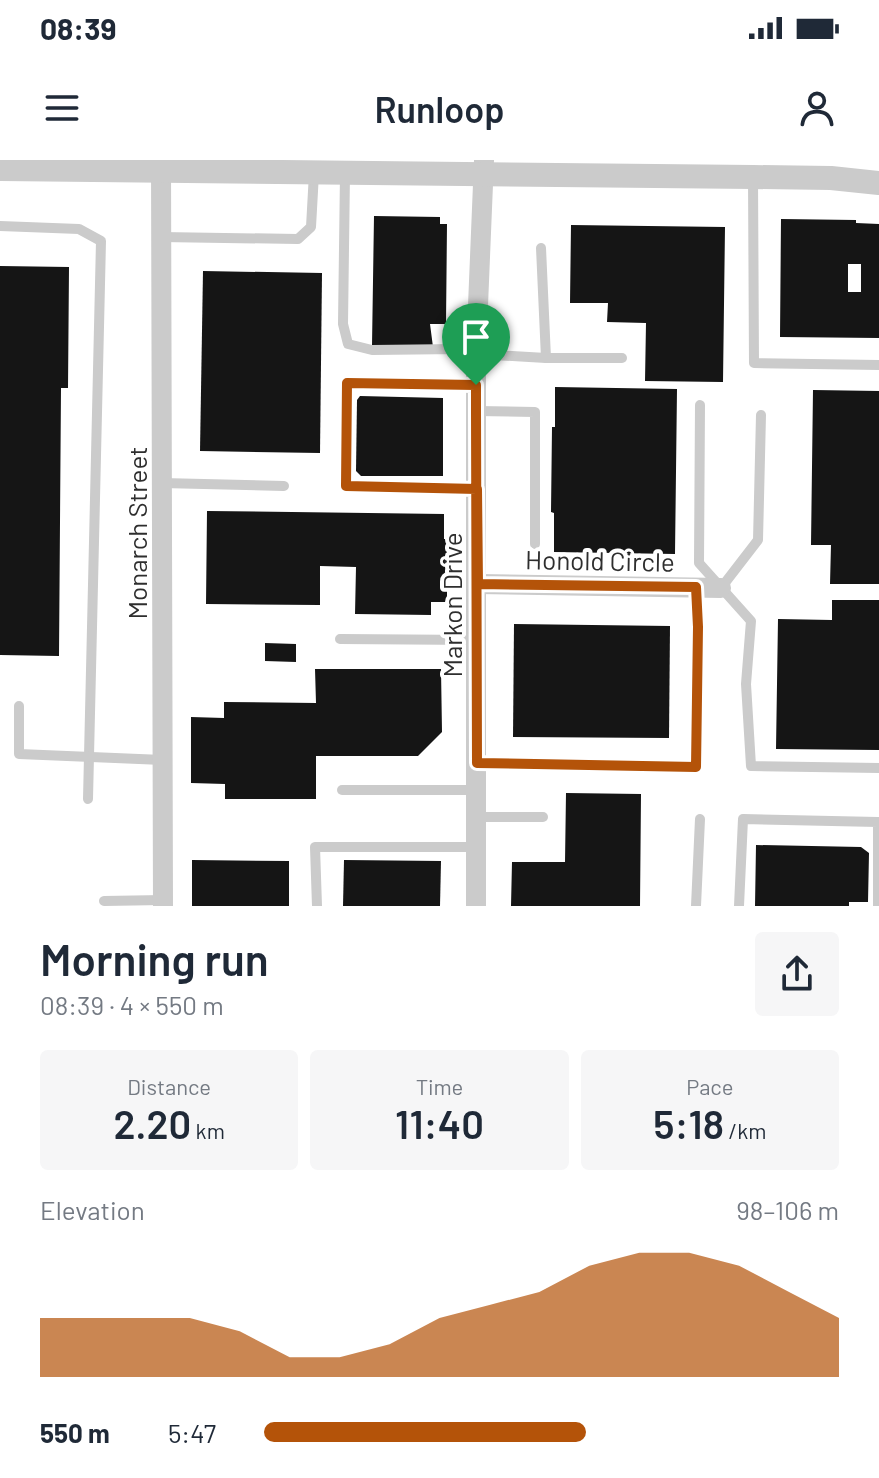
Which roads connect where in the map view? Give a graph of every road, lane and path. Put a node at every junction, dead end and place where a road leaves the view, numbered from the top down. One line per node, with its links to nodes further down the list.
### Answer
1 (161, 165): 4 (street); 5 (street); 9 (street, Monarch Street)
2 (484, 167): 3 (street); 5 (street); 11 (street, Markon Drive)
3 (636, 168): 6 (street)
4 (0, 169)
5 (326, 169): 9 (lane); 11 (lane)
6 (753, 177): 7 (street); 14 (lane)
7 (879, 183)
8 (0, 226): 29 (lane)
9 (161, 237): 19 (street, Monarch Street)
10 (541, 248): 12 (lane)
11 (476, 354): 12 (lane); 15 (street, Markon Drive)
12 (546, 358): 13 (lane)
13 (622, 358)
14 (879, 365)
15 (476, 385): 17 (street, Markon Drive); 21 (lane)
16 (700, 405): 25 (lane)
17 (476, 411): 21 (street, Markon Drive); 22 (lane)
18 (761, 415): 25 (lane)
19 (162, 483): 20 (lane); 30 (street, Monarch Street)
20 (284, 486)
21 (477, 489): 23 (street, Markon Drive)
22 (535, 544)
23 (478, 584): 24 (street, Honold Circle); 27 (street, Markon Drive)
24 (696, 587): 25 (street, Honold Circle); 31 (lane)
25 (721, 588): 32 (lane)
26 (340, 639): 27 (lane)
27 (477, 640): 31 (street, Markon Drive)
28 (19, 706): 29 (lane)
29 (91, 758): 30 (lane); 35 (lane)
30 (163, 760): 41 (street, Monarch Street)
31 (477, 763): 34 (street, Markon Drive)
32 (879, 768)
33 (342, 790): 34 (lane)
34 (477, 790): 36 (street, Markon Drive)
35 (88, 799)
36 (477, 817): 37 (lane); 39 (street, Markon Drive)
37 (543, 817)
38 (700, 819): 44 (lane)
39 (476, 847): 42 (lane); 43 (street, Markon Drive)
40 (104, 901): 41 (lane)
41 (163, 903)
42 (317, 906)
43 (476, 906)
44 (696, 906)
45 (739, 906): 46 (lane)
46 (878, 906)

